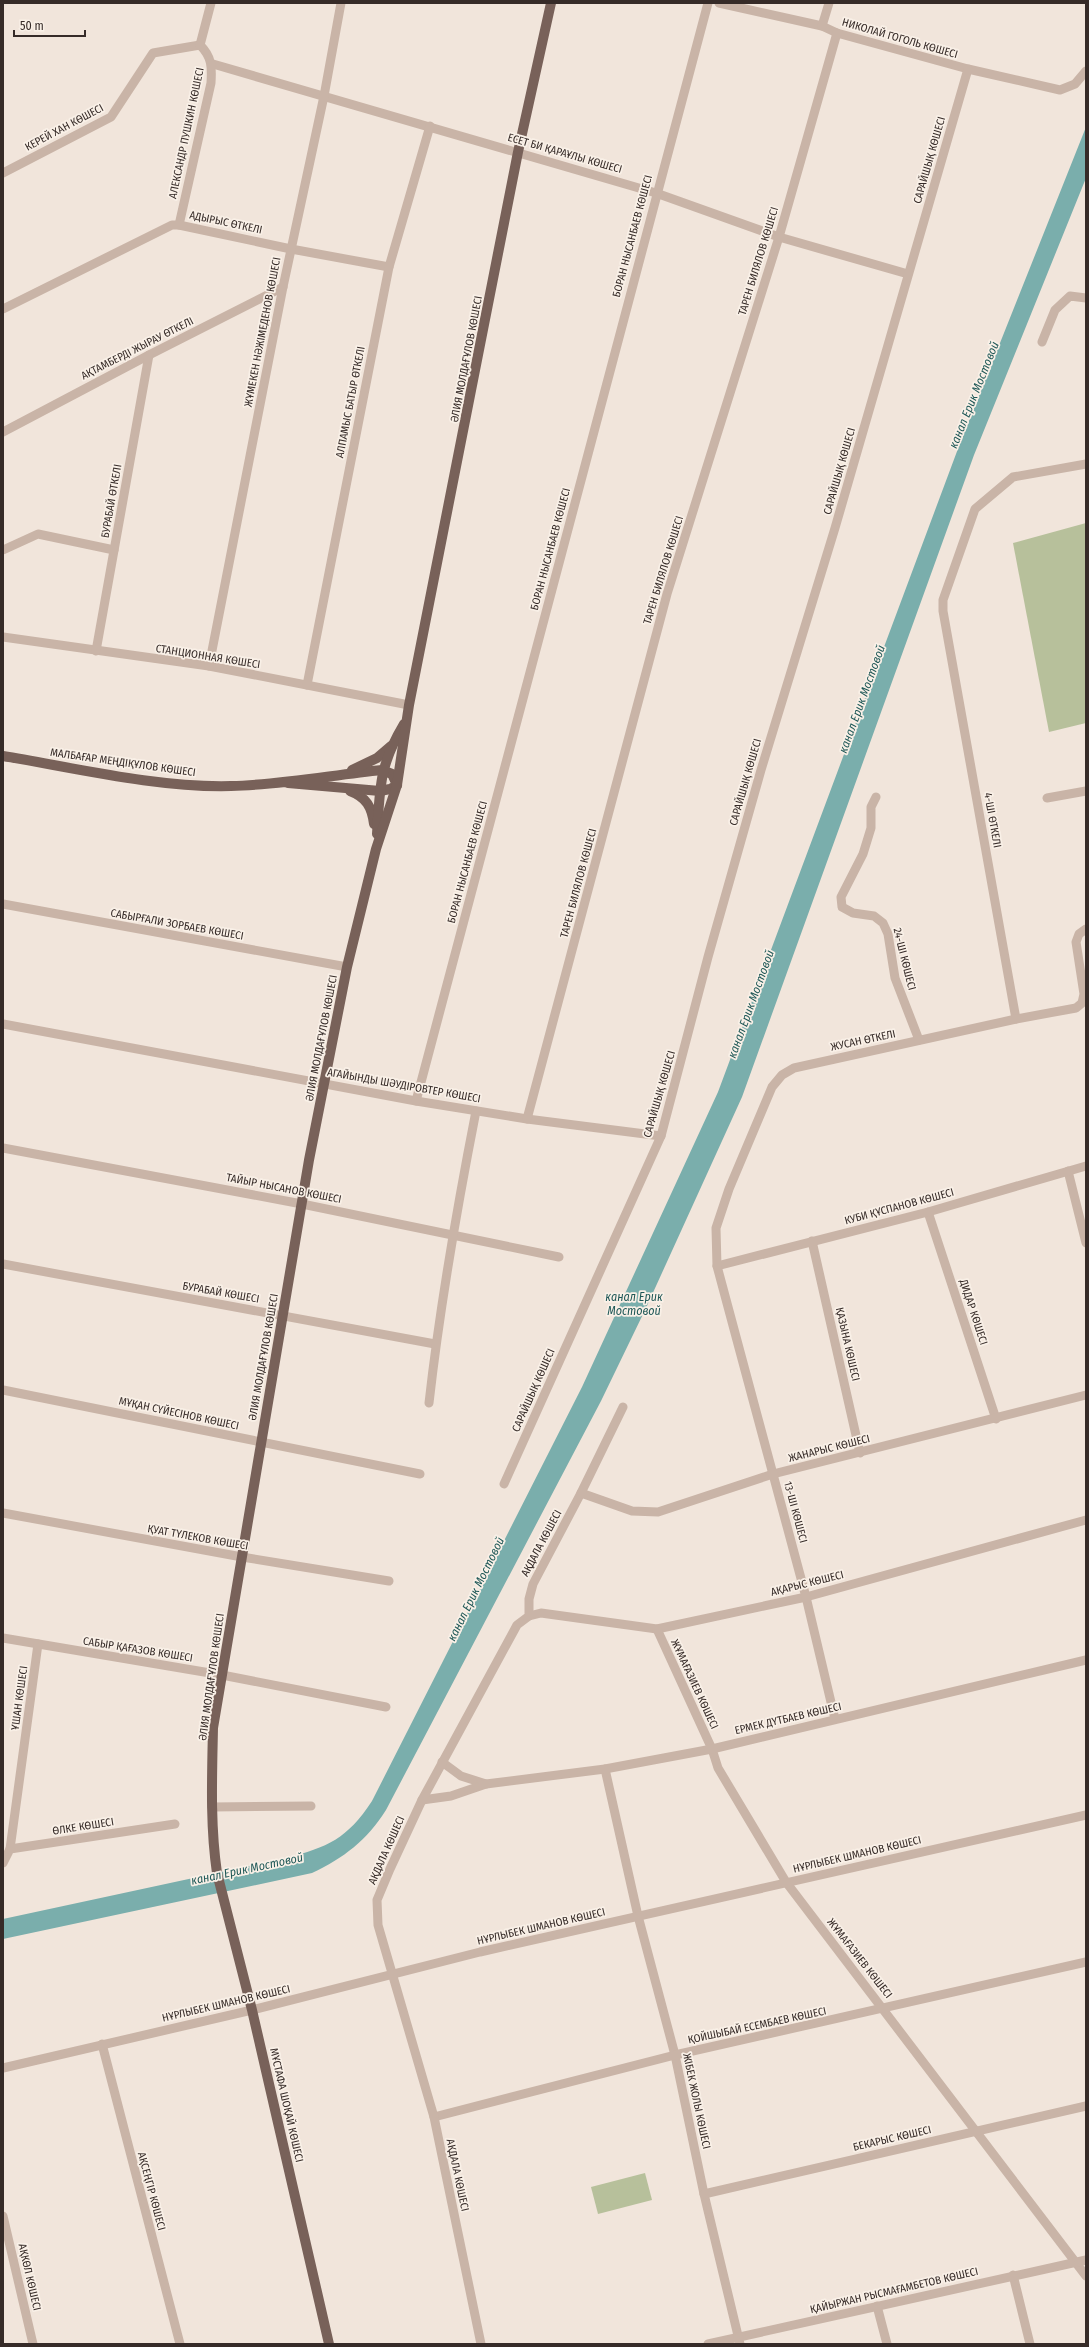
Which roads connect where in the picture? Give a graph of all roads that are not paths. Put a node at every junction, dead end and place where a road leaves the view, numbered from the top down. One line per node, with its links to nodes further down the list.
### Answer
1 (210, 3): 9 (street)
2 (341, 3): 13 (street, ЖҰМЕКЕН НӘЖІМЕДЕНОВ КӨШЕСІ)
3 (551, 3): 15 (main road, ӘЛИЯ МОЛДАҒҰЛОВ КӨШЕСІ)
4 (708, 3): 17 (street, БОРАН НЫСАНБАЕВ КӨШЕСІ)
5 (719, 3): 7 (street, НИКОЛАЙ ГОГОЛЬ КӨШЕСІ)
6 (828, 3): 7 (street)
7 (822, 26): 8 (street, НИКОЛАЙ ГОГОЛЬ КӨШЕСІ)
8 (837, 33): 11 (street, НИКОЛАЙ ГОГОЛЬ КӨШЕСІ); 19 (street, ТАРЕН БИЛЯЛОВ КӨШЕСІ)
9 (200, 45): 10 (street, АЛЕКСАНДР ПУШКИН КӨШЕСІ); 16 (street, КЕРЕЙ ХАН КӨШЕСІ)
10 (213, 64): 13 (street, ЕСЕТ БИ ҚАРАҰЛЫ КӨШЕСІ); 18 (street, АЛЕКСАНДР ПУШКИН КӨШЕСІ)
11 (968, 69): 12 (street, НИКОЛАЙ ГОГОЛЬ КӨШЕСІ); 22 (street, САРАЙШЫҚ КӨШЕСІ)
12 (1086, 71)
13 (324, 96): 14 (street, ЕСЕТ БИ ҚАРАҰЛЫ КӨШЕСІ); 20 (street, ЖҰМЕКЕН НӘЖІМЕДЕНОВ КӨШЕСІ)
14 (430, 126): 15 (street, ЕСЕТ БИ ҚАРАҰЛЫ КӨШЕСІ); 21 (street, АЛПАМЫС БАТЫР ӨТКЕЛІ)
15 (518, 152): 17 (street, ЕСЕТ БИ ҚАРАҰЛЫ КӨШЕСІ); 36 (main road, ӘЛИЯ МОЛДАҒҰЛОВ КӨШЕСІ)
16 (3, 173)
17 (656, 193): 19 (street, ЕСЕТ БИ ҚАРАҰЛЫ КӨШЕСІ); 57 (street, БОРАН НЫСАНБАЕВ КӨШЕСІ)
18 (179, 225): 20 (street, АДЫРЫС ӨТКЕЛІ); 25 (street, АДЫРЫС ӨТКЕЛІ)
19 (779, 237): 22 (street, ЕСЕТ БИ ҚАРАҰЛЫ КӨШЕСІ); 59 (street, ТАРЕН БИЛЯЛОВ КӨШЕСІ)
20 (291, 249): 21 (street, АДЫРЫС ӨТКЕЛІ); 23 (street, ЖҰМЕКЕН НӘЖІМЕДЕНОВ КӨШЕСІ)
21 (389, 267): 35 (street, АЛПАМЫС БАТЫР ӨТКЕЛІ)
22 (908, 274): 60 (street, САРАЙШЫҚ КӨШЕСІ)
23 (283, 287): 27 (street, АҚТАМБЕРДІ ЖЫРАУ ӨТКЕЛІ); 34 (street, ЖҰМЕКЕН НӘЖІМЕДЕНОВ КӨШЕСІ)
24 (1086, 298): 26 (street)
25 (3, 309)
26 (1042, 342)
27 (149, 355): 28 (street, АҚТАМБЕРДІ ЖЫРАУ ӨТКЕЛІ); 31 (street, БУРАБАЙ ӨТКЕЛІ)
28 (3, 432)
29 (1086, 464): 53 (street, 4-ШI ӨТКЕЛI)
30 (3, 550): 31 (street)
31 (114, 550): 33 (street, БУРАБАЙ ӨТКЕЛІ)
32 (3, 637): 33 (street, СТАНЦИОННАЯ КӨШЕСІ)
33 (96, 651): 34 (street, СТАНЦИОННАЯ КӨШЕСІ)
34 (209, 666): 35 (street, СТАНЦИОННАЯ КӨШЕСІ)
35 (307, 685): 36 (street, СТАНЦИОННАЯ КӨШЕСІ)
36 (409, 704): 37 (main road, ӘЛИЯ МОЛДАҒҰЛОВ КӨШЕСІ)
37 (406, 720): 38 (main road, ӘЛИЯ МОЛДАҒҰЛОВ КӨШЕСІ); 43 (main road, ӘЛИЯ МОЛДАҒҰЛОВ КӨШЕСІ)
38 (390, 746): 40 (main road, ӘЛИЯ МОЛДАҒҰЛОВ КӨШЕСІ); 41 (main road)
39 (3, 756): 42 (main road, МАЛБАҒАР МЕҢДІҚҰЛОВ КӨШЕСІ)
40 (382, 770): 41 (main road, МАЛБАҒАР МЕҢДІҚҰЛОВ КӨШЕСІ); 43 (main road); 45 (main road, ӘЛИЯ МОЛДАҒҰЛОВ КӨШЕСІ)
41 (345, 774): 42 (main road, МАЛБАҒАР МЕҢДІҚҰЛОВ КӨШЕСІ)
42 (288, 783): 44 (main road, МАЛБАҒАР МЕҢДІҚҰЛОВ КӨШЕСІ)
43 (397, 785): 45 (main road, МАЛБАҒАР МЕҢДІҚҰЛОВ КӨШЕСІ); 49 (main road, ӘЛИЯ МОЛДАҒҰЛОВ КӨШЕСІ)
44 (343, 788): 45 (main road, МАЛБАҒАР МЕҢДІҚҰЛОВ КӨШЕСІ); 49 (main road)
45 (380, 791): 49 (main road, ӘЛИЯ МОЛДАҒҰЛОВ КӨШЕСІ)
46 (1086, 791): 48 (street)
47 (876, 796): 55 (street, 24-ШІ КӨШЕСI)
48 (1047, 798)
49 (376, 850): 52 (main road, ӘЛИЯ МОЛДАҒҰЛОВ КӨШЕСІ)
50 (3, 904): 52 (street, САБЫРҒАЛИ ЗОРБАЕВ КӨШЕСІ)
51 (1083, 932): 53 (street, ЖУСАН ӨТКЕЛІ)
52 (347, 967): 56 (main road, ӘЛИЯ МОЛДАҒҰЛОВ КӨШЕСІ)
53 (1016, 1019): 55 (street, ЖУСАН ӨТКЕЛІ)
54 (3, 1024): 56 (street, АГАЙЫНДЫ ШӘУДІРОВТЕР КӨШЕСI)
55 (919, 1040): 71 (street, ЖУСАН ӨТКЕЛІ)
56 (324, 1083): 57 (street, АГАЙЫНДЫ ШӘУДІРОВТЕР КӨШЕСI); 64 (main road, ӘЛИЯ МОЛДАҒҰЛОВ КӨШЕСІ)
57 (416, 1101): 58 (street, АГАЙЫНДЫ ШӘУДІРОВТЕР КӨШЕСI)
58 (476, 1111): 59 (street, АГАЙЫНДЫ ШӘУДІРОВТЕР КӨШЕСI); 66 (street)
59 (528, 1119): 60 (street, АГАЙЫНДЫ ШӘУДІРОВТЕР КӨШЕСI)
60 (661, 1136): 83 (street, САРАЙШЫҚ КӨШЕСІ)
61 (3, 1148): 64 (street, ТАЙЫР НЫСАНОВ КӨШЕСI)
62 (1086, 1166): 63 (street, КУБИ ҚҰСПАНОВ КӨШЕСI)
63 (1068, 1171): 65 (street, КУБИ ҚҰСПАНОВ КӨШЕСI); 68 (street)
64 (302, 1204): 66 (street, ТАЙЫР НЫСАНОВ КӨШЕСI); 72 (main road, ӘЛИЯ МОЛДАҒҰЛОВ КӨШЕСІ)
65 (928, 1212): 67 (street, КУБИ ҚҰСПАНОВ КӨШЕСI); 78 (street, ДИДАР КӨШЕСІ)
66 (452, 1235): 69 (street, ТАЙЫР НЫСАНОВ КӨШЕСI); 73 (street)
67 (812, 1241): 71 (street, КУБИ ҚҰСПАНОВ КӨШЕСI); 80 (street, ҚАЗЫНА КӨШЕСІ)
68 (1086, 1243)
69 (559, 1257)
70 (3, 1264): 72 (street, БУРАБАЙ КӨШЕСI)
71 (717, 1266): 82 (street, 13-ШІ КӨШЕСI)
72 (282, 1316): 73 (street, БУРАБАЙ КӨШЕСI); 79 (main road, ӘЛИЯ МОЛДАҒҰЛОВ КӨШЕСІ)
73 (435, 1344): 76 (street)
74 (3, 1390): 79 (street, МҰҚАН СҮЙЕСІНОВ КӨШЕСІ)
75 (1086, 1395): 78 (street, ЖАНАРЫС КӨШЕСІ)
76 (429, 1403)
77 (623, 1407): 84 (street, АҚДАЛА КӨШЕСІ)
78 (996, 1419): 80 (street, ЖАНАРЫС КӨШЕСІ)
79 (261, 1442): 81 (street, МҰҚАН СҮЙЕСІНОВ КӨШЕСІ); 87 (main road, ӘЛИЯ МОЛДАҒҰЛОВ КӨШЕСІ)
80 (860, 1453): 82 (street, ЖАНАРЫС КӨШЕСІ)
81 (420, 1474)
82 (773, 1474): 84 (street, ЖАНАРЫС КӨШЕСІ); 89 (street, 13-ШІ КӨШЕСI)
83 (504, 1484)
84 (581, 1493): 90 (street, АҚДАЛА КӨШЕСІ)
85 (3, 1513): 87 (street, ҚУАТ ТҮЛЕКОВ КӨШЕСІ)
86 (1086, 1520): 89 (street, АҚАРЫС КӨШЕСI)
87 (242, 1557): 88 (street, ҚУАТ ТҮЛЕКОВ КӨШЕСІ); 95 (main road, ӘЛИЯ МОЛДАҒҰЛОВ КӨШЕСІ)
88 (389, 1581)
89 (806, 1597): 91 (street, АҚАРЫС КӨШЕСI); 97 (street, 13-ШІ КӨШЕСI)
90 (529, 1616): 91 (street, АҚАРЫС КӨШЕСI); 99 (street, АҚДАЛА КӨШЕСІ)
91 (657, 1629): 98 (street, ЖҰМАҒАЗИЕВ КӨШЕСІ)
92 (3, 1638): 93 (street, САБЫР ҚАҒАЗОВ КӨШЕСІ)
93 (38, 1644): 95 (street, САБЫР ҚАҒАЗОВ КӨШЕСІ); 107 (street, ҰШАН КӨШЕСІ)
94 (1086, 1660): 97 (street, ЕРМЕК ДҮТБАЕВ КӨШЕСI)
95 (222, 1675): 96 (street, САБЫР ҚАҒАЗОВ КӨШЕСІ); 104 (main road, ӘЛИЯ МОЛДАҒҰЛОВ КӨШЕСІ)
96 (386, 1707)
97 (835, 1719): 98 (street, ЕРМЕК ДҮТБАЕВ КӨШЕСI)
98 (712, 1748): 100 (street, ЕРМЕК ДҮТБАЕВ КӨШЕСI); 110 (street, ЖҰМАҒАЗИЕВ КӨШЕСІ)
99 (442, 1762): 101 (street); 102 (street, АҚДАЛА КӨШЕСІ)
100 (605, 1769): 101 (street, ЕРМЕК ДҮТБАЕВ КӨШЕСI); 111 (street, ЖІБЕК ЖОЛЫ КӨШЕСІ)
101 (486, 1784): 102 (street, ЕРМЕК ДҮТБАЕВ КӨШЕСI)
102 (422, 1800): 113 (street, АҚДАЛА КӨШЕСІ)
103 (311, 1806): 104 (street)
104 (212, 1808): 109 (main road, ӘЛИЯ МОЛДАҒҰЛОВ КӨШЕСІ)
105 (1086, 1815): 110 (street, НҰРЛЫБЕК ШМАНОВ КӨШЕСІ)
106 (175, 1824): 107 (street, ӨЛКЕ КӨШЕСІ)
107 (10, 1849): 108 (street)
108 (3, 1863)
109 (217, 1873): 115 (main road, МҰСТАФА ШОҚАЙ КӨШЕСI)
110 (786, 1882): 111 (street, НҰРЛЫБЕК ШМАНОВ КӨШЕСІ); 114 (street, ЖҰМАҒАЗИЕВ КӨШЕСІ)
111 (638, 1916): 113 (street, НҰРЛЫБЕК ШМАНОВ КӨШЕСІ); 117 (street, ЖІБЕК ЖОЛЫ КӨШЕСІ)
112 (1086, 1962): 114 (street, ҚОЙШЫБАЙ ЕСЕМБАЕВ КӨШЕСІ)
113 (393, 1974): 115 (street, НҰРЛЫБЕК ШМАНОВ КӨШЕСІ); 120 (street, АҚДАЛА КӨШЕСІ)
114 (884, 2009): 117 (street, ҚОЙШЫБАЙ ЕСЕМБАЕВ КӨШЕСІ); 121 (street, ЖҰМАҒАЗИЕВ КӨШЕСІ)
115 (252, 2010): 116 (street, НҰРЛЫБЕК ШМАНОВ КӨШЕСІ); 132 (main road, МҰСТАФА ШОҚАЙ КӨШЕСI)
116 (102, 2044): 118 (street, НҰРЛЫБЕК ШМАНОВ КӨШЕСІ); 131 (street, АҚСЕҢГІР КӨШЕСІ)
117 (675, 2055): 120 (street, ҚОЙШЫБАЙ ЕСЕМБАЕВ КӨШЕСІ); 122 (street, ЖІБЕК ЖОЛЫ КӨШЕСІ)
118 (3, 2068)
119 (1086, 2106): 121 (street, БЕКАРЫС КӨШЕСІ)
120 (434, 2117): 133 (street, АҚДАЛА КӨШЕСІ)
121 (977, 2131): 122 (street, БЕКАРЫС КӨШЕСІ); 125 (street, ЖҰМАҒАЗИЕВ КӨШЕСІ)
122 (704, 2194): 129 (street, ЖІБЕК ЖОЛЫ КӨШЕСІ)
123 (3, 2216): 130 (street, АҚКӨЛ КӨШЕСІ)
124 (1086, 2260): 125 (street, ҚАЙЫРЖАН РЫСМАҒАМБЕТОВ КӨШЕСІ)
125 (1074, 2262): 126 (street, ҚАЙЫРЖАН РЫСМАҒАМБЕТОВ КӨШЕСІ); 127 (street, ЖҰМАҒАЗИЕВ КӨШЕСІ)
126 (1013, 2275): 128 (street, ҚАЙЫРЖАН РЫСМАҒАМБЕТОВ КӨШЕСІ); 136 (street)
127 (1086, 2276)
128 (878, 2306): 129 (street, ҚАЙЫРЖАН РЫСМАҒАМБЕТОВ КӨШЕСІ); 135 (street)
129 (739, 2341): 134 (street, ҚАЙЫРЖАН РЫСМАҒАМБЕТОВ КӨШЕСІ)
130 (33, 2344)
131 (180, 2344)
132 (329, 2344)
133 (481, 2344)
134 (708, 2344)
135 (886, 2344)
136 (1030, 2344)

